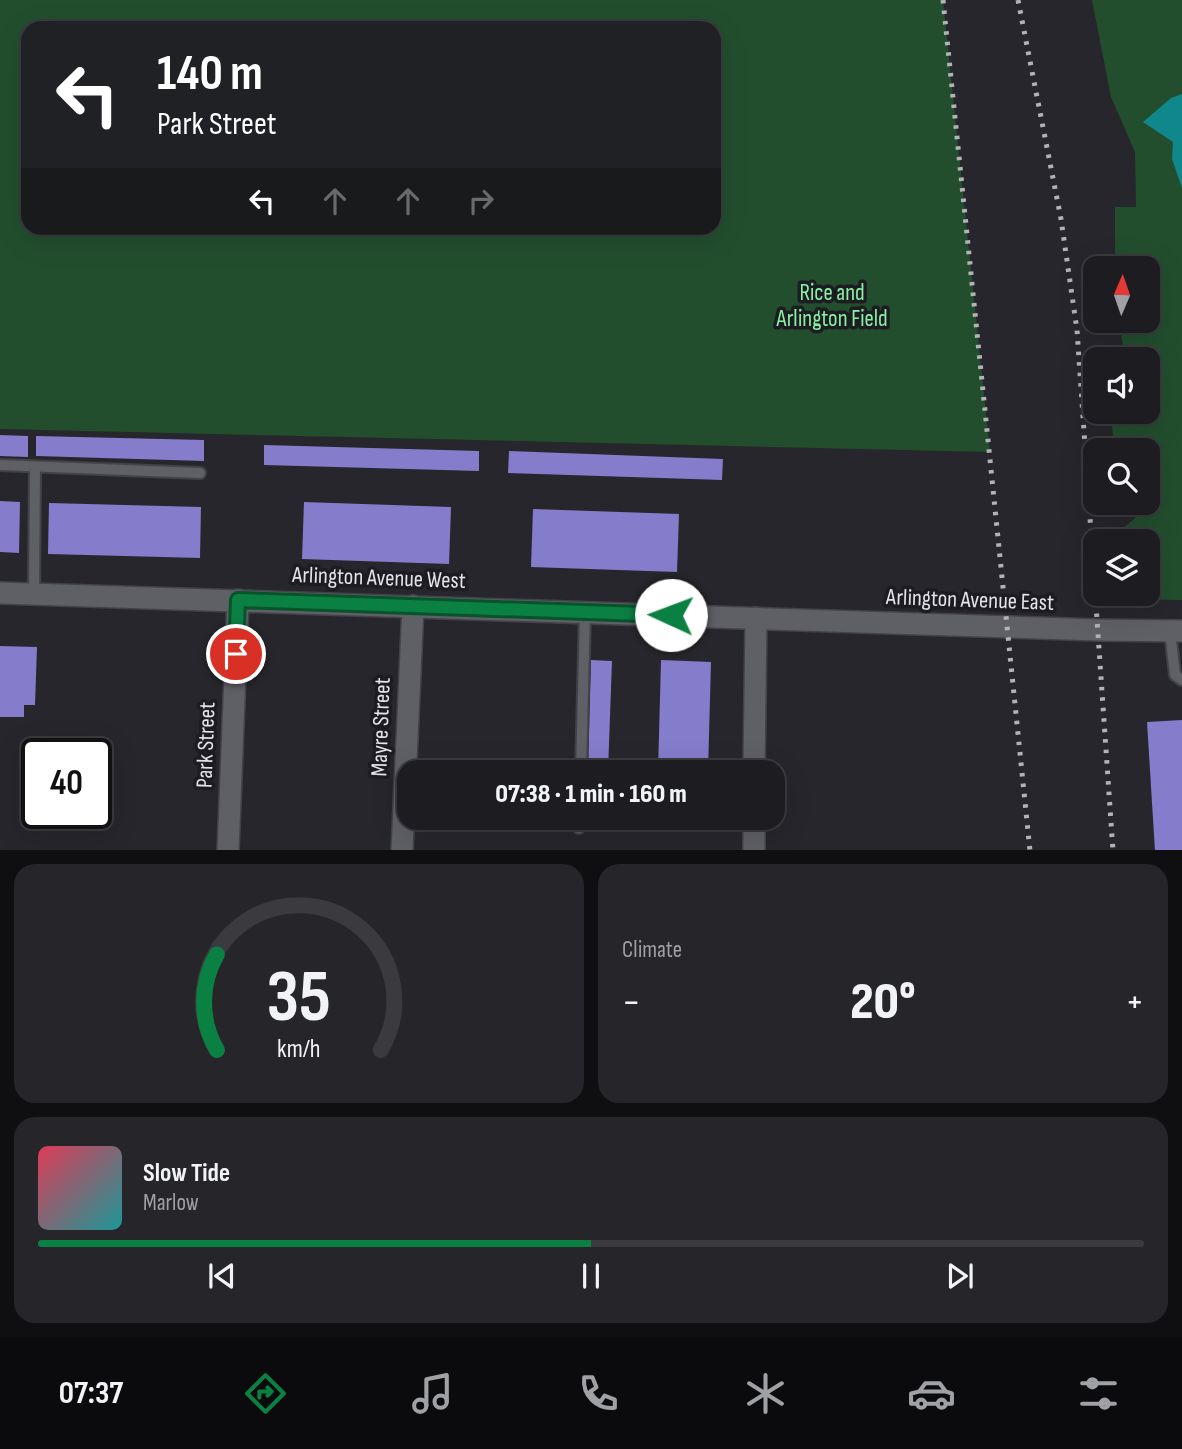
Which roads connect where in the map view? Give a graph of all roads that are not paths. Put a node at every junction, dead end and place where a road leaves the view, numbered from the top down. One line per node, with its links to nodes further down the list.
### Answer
1 (0, 466): 2 (lane)
2 (36, 468): 3 (lane); 5 (lane)
3 (201, 473)
4 (0, 593): 5 (street, Arlington Avenue West)
5 (34, 594): 6 (street, Arlington Avenue West)
6 (238, 600): 7 (street, Arlington Avenue West); 15 (street, Park Street)
7 (413, 606): 8 (street, Arlington Avenue West); 16 (street, Mayre Street)
8 (584, 611): 9 (street, Arlington Avenue West); 12 (lane)
9 (756, 618): 10 (street, Arlington Avenue East); 13 (street)
10 (1176, 631): 11 (lane)
11 (1182, 680)
12 (581, 760)
13 (754, 760)
14 (754, 830): 17 (street)
15 (228, 850)
16 (402, 850)
17 (754, 850)

